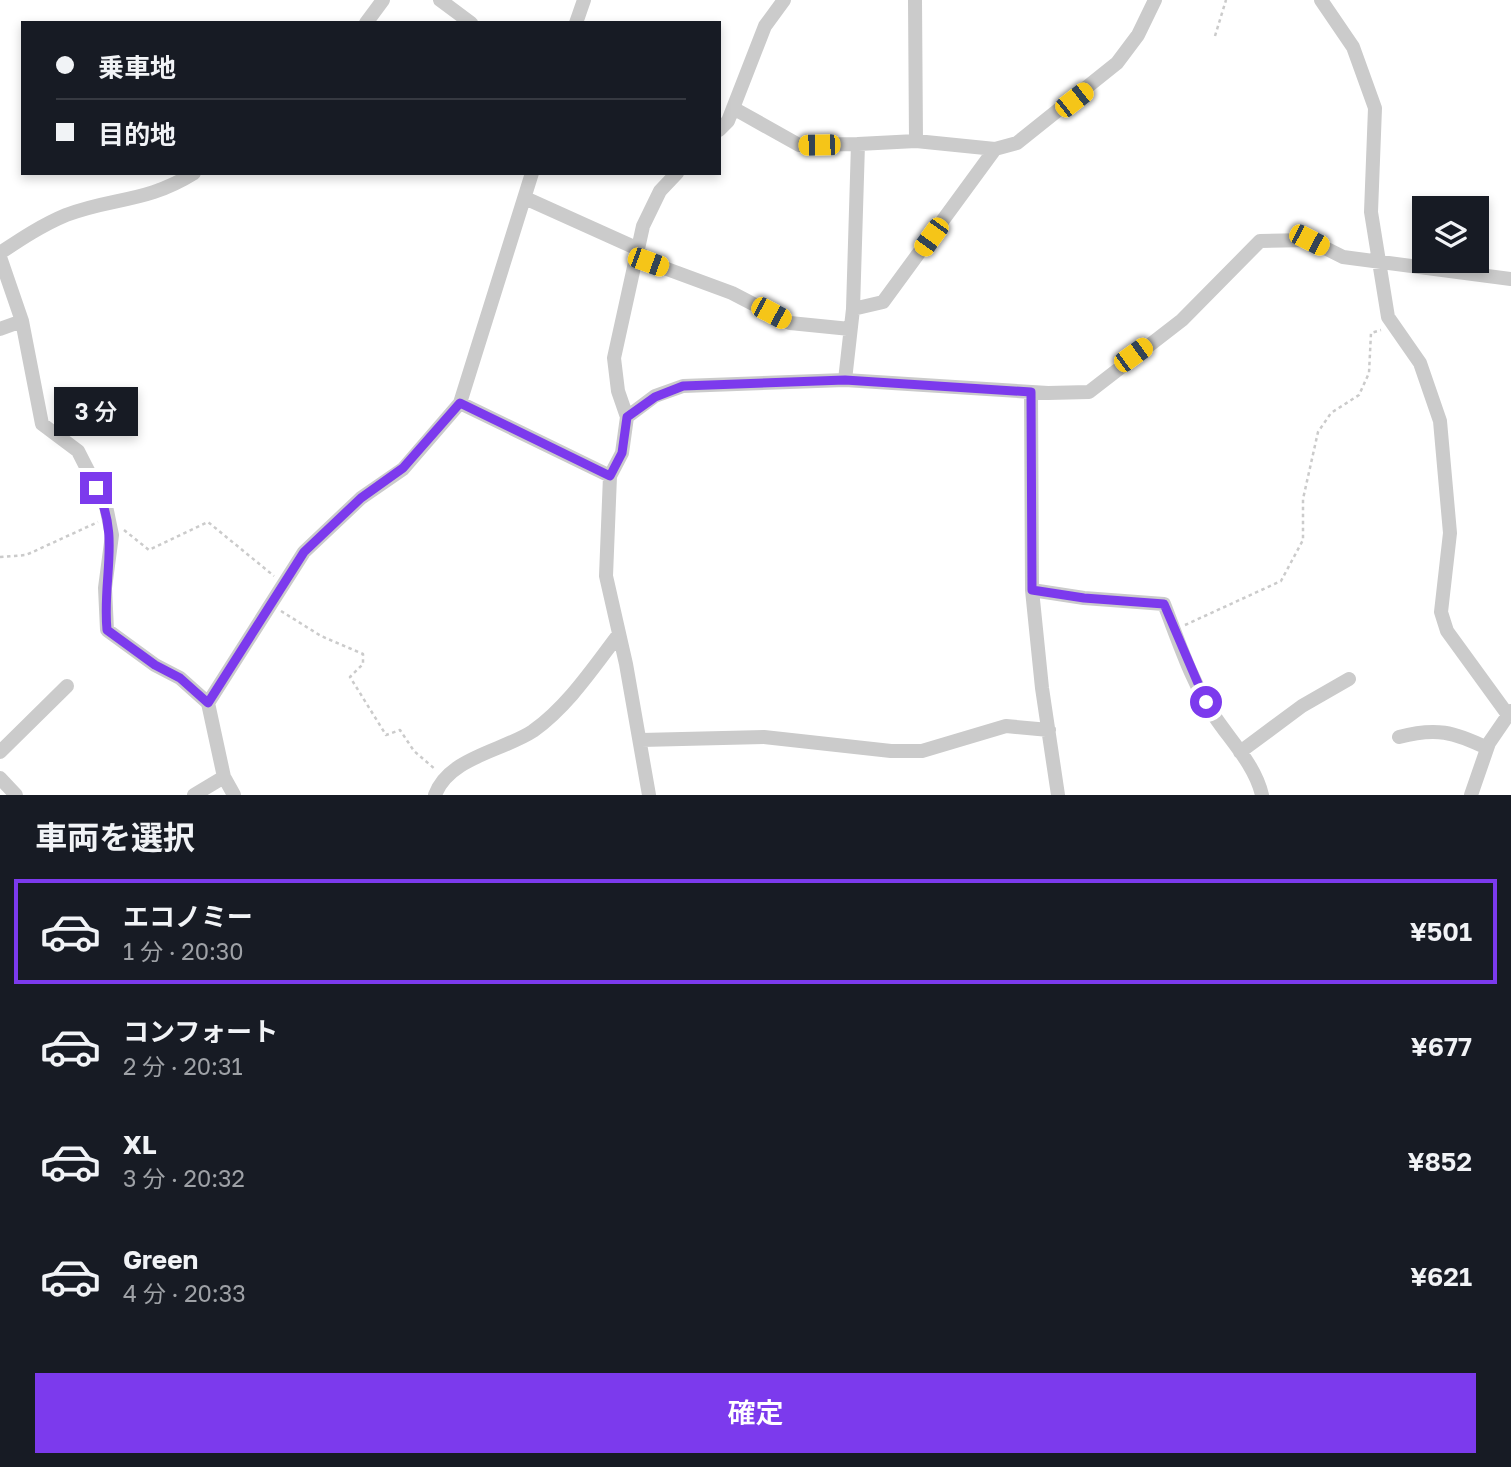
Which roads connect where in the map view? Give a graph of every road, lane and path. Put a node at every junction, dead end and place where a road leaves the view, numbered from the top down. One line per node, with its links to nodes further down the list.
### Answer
1 (383, 0): 9 (street)
2 (440, 0): 10 (street)
3 (584, 0): 11 (street)
4 (784, 0): 13 (street)
5 (915, 0): 15 (street)
6 (1155, 0): 17 (street)
7 (1226, 0): 12 (path)
8 (1321, 0): 24 (street)
9 (367, 21)
10 (468, 21)
11 (577, 21)
12 (1215, 36)
13 (733, 108): 14 (street); 16 (street)
14 (721, 128)
15 (916, 141): 16 (street); 17 (street)
16 (859, 144): 26 (street)
17 (995, 149): 26 (street)
18 (191, 175): 23 (street)
19 (531, 175): 21 (street)
20 (675, 175): 22 (street)
21 (525, 198): 22 (street); 33 (street)
22 (636, 248): 30 (street); 34 (street)
23 (0, 255): 27 (street)
24 (1379, 260): 25 (street); 28 (street); 32 (street)
25 (1511, 279)
26 (853, 309): 30 (street)
27 (22, 321): 29 (street); 36 (street)
28 (1394, 325): 41 (path); 46 (street)
29 (0, 329)
30 (850, 329): 31 (street)
31 (845, 380): 32 (street); 34 (street)
32 (1031, 392): 39 (street)
33 (460, 403): 35 (street); 38 (street)
34 (627, 417): 35 (street)
35 (610, 476): 42 (street)
36 (108, 518): 37 (path); 38 (path); 45 (street)
37 (0, 557)
38 (282, 583): 40 (street)
39 (1032, 590): 41 (street); 47 (street)
40 (269, 604): 45 (street); 55 (path)
41 (1175, 630): 52 (street)
42 (619, 634): 49 (street); 55 (street)
43 (1349, 679): 52 (street)
44 (67, 686): 51 (street)
45 (208, 703): 53 (street)
46 (1510, 713): 50 (street)
47 (1049, 730): 49 (street); 61 (street)
48 (1399, 737): 50 (street)
49 (641, 740): 60 (street)
50 (1487, 748): 63 (street)
51 (0, 752)
52 (1240, 752): 62 (street)
53 (224, 777): 57 (street); 58 (street)
54 (0, 778): 56 (street)
55 (447, 780): 59 (street)
56 (16, 795)
57 (194, 795)
58 (234, 795)
59 (435, 795)
60 (649, 795)
61 (1058, 795)
62 (1262, 795)
63 (1471, 795)

